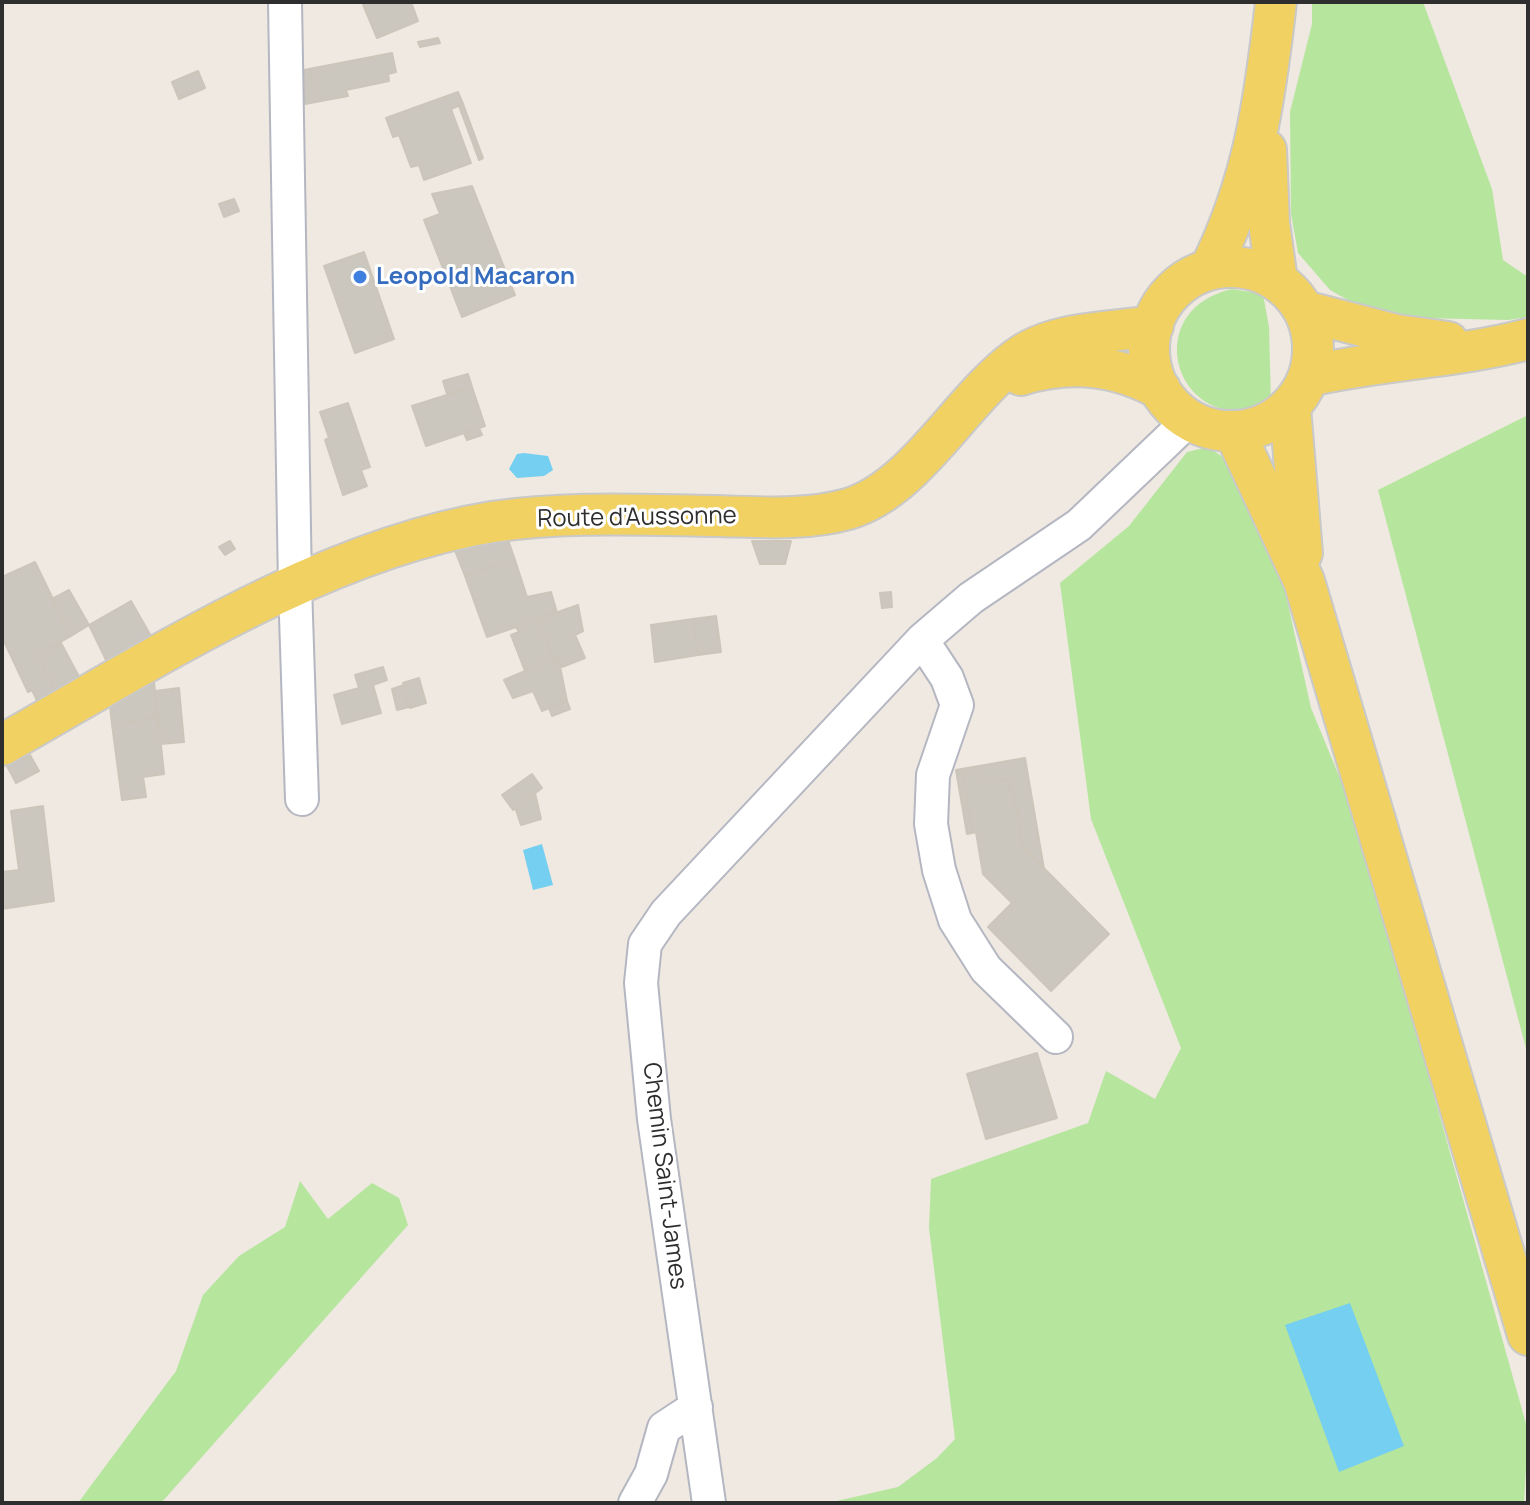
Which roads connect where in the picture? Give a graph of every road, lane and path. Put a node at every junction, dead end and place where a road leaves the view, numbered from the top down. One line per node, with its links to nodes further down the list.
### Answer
1 (285, 2): 16 (street)
2 (1276, 2): 3 (main road)
3 (1264, 107): 4 (main road); 5 (main road)
4 (1210, 269): 5 (main road); 7 (main road)
5 (1277, 281): 6 (main road)
6 (1304, 311): 9 (main road); 12 (main road)
7 (1153, 326): 10 (main road, Route d'Aussonne); 11 (main road)
8 (1528, 339): 9 (main road)
9 (1484, 347): 12 (main road)
10 (986, 385): 11 (main road); 16 (main road, Route d'Aussonne)
11 (1160, 389): 13 (main road)
12 (1300, 392): 14 (main road); 15 (main road)
13 (1189, 420): 14 (main road); 17 (street)
14 (1234, 431): 15 (main road)
15 (1304, 581): 21 (main road)
16 (295, 586): 18 (main road, Route d'Aussonne); 19 (street)
17 (922, 640): 20 (street); 22 (street, Chemin Saint-James)
18 (2, 745)
19 (302, 799)
20 (1056, 1037)
21 (1528, 1335)
22 (696, 1407): 23 (street); 24 (street, Chemin Saint-James)
23 (635, 1503)
24 (709, 1503)

